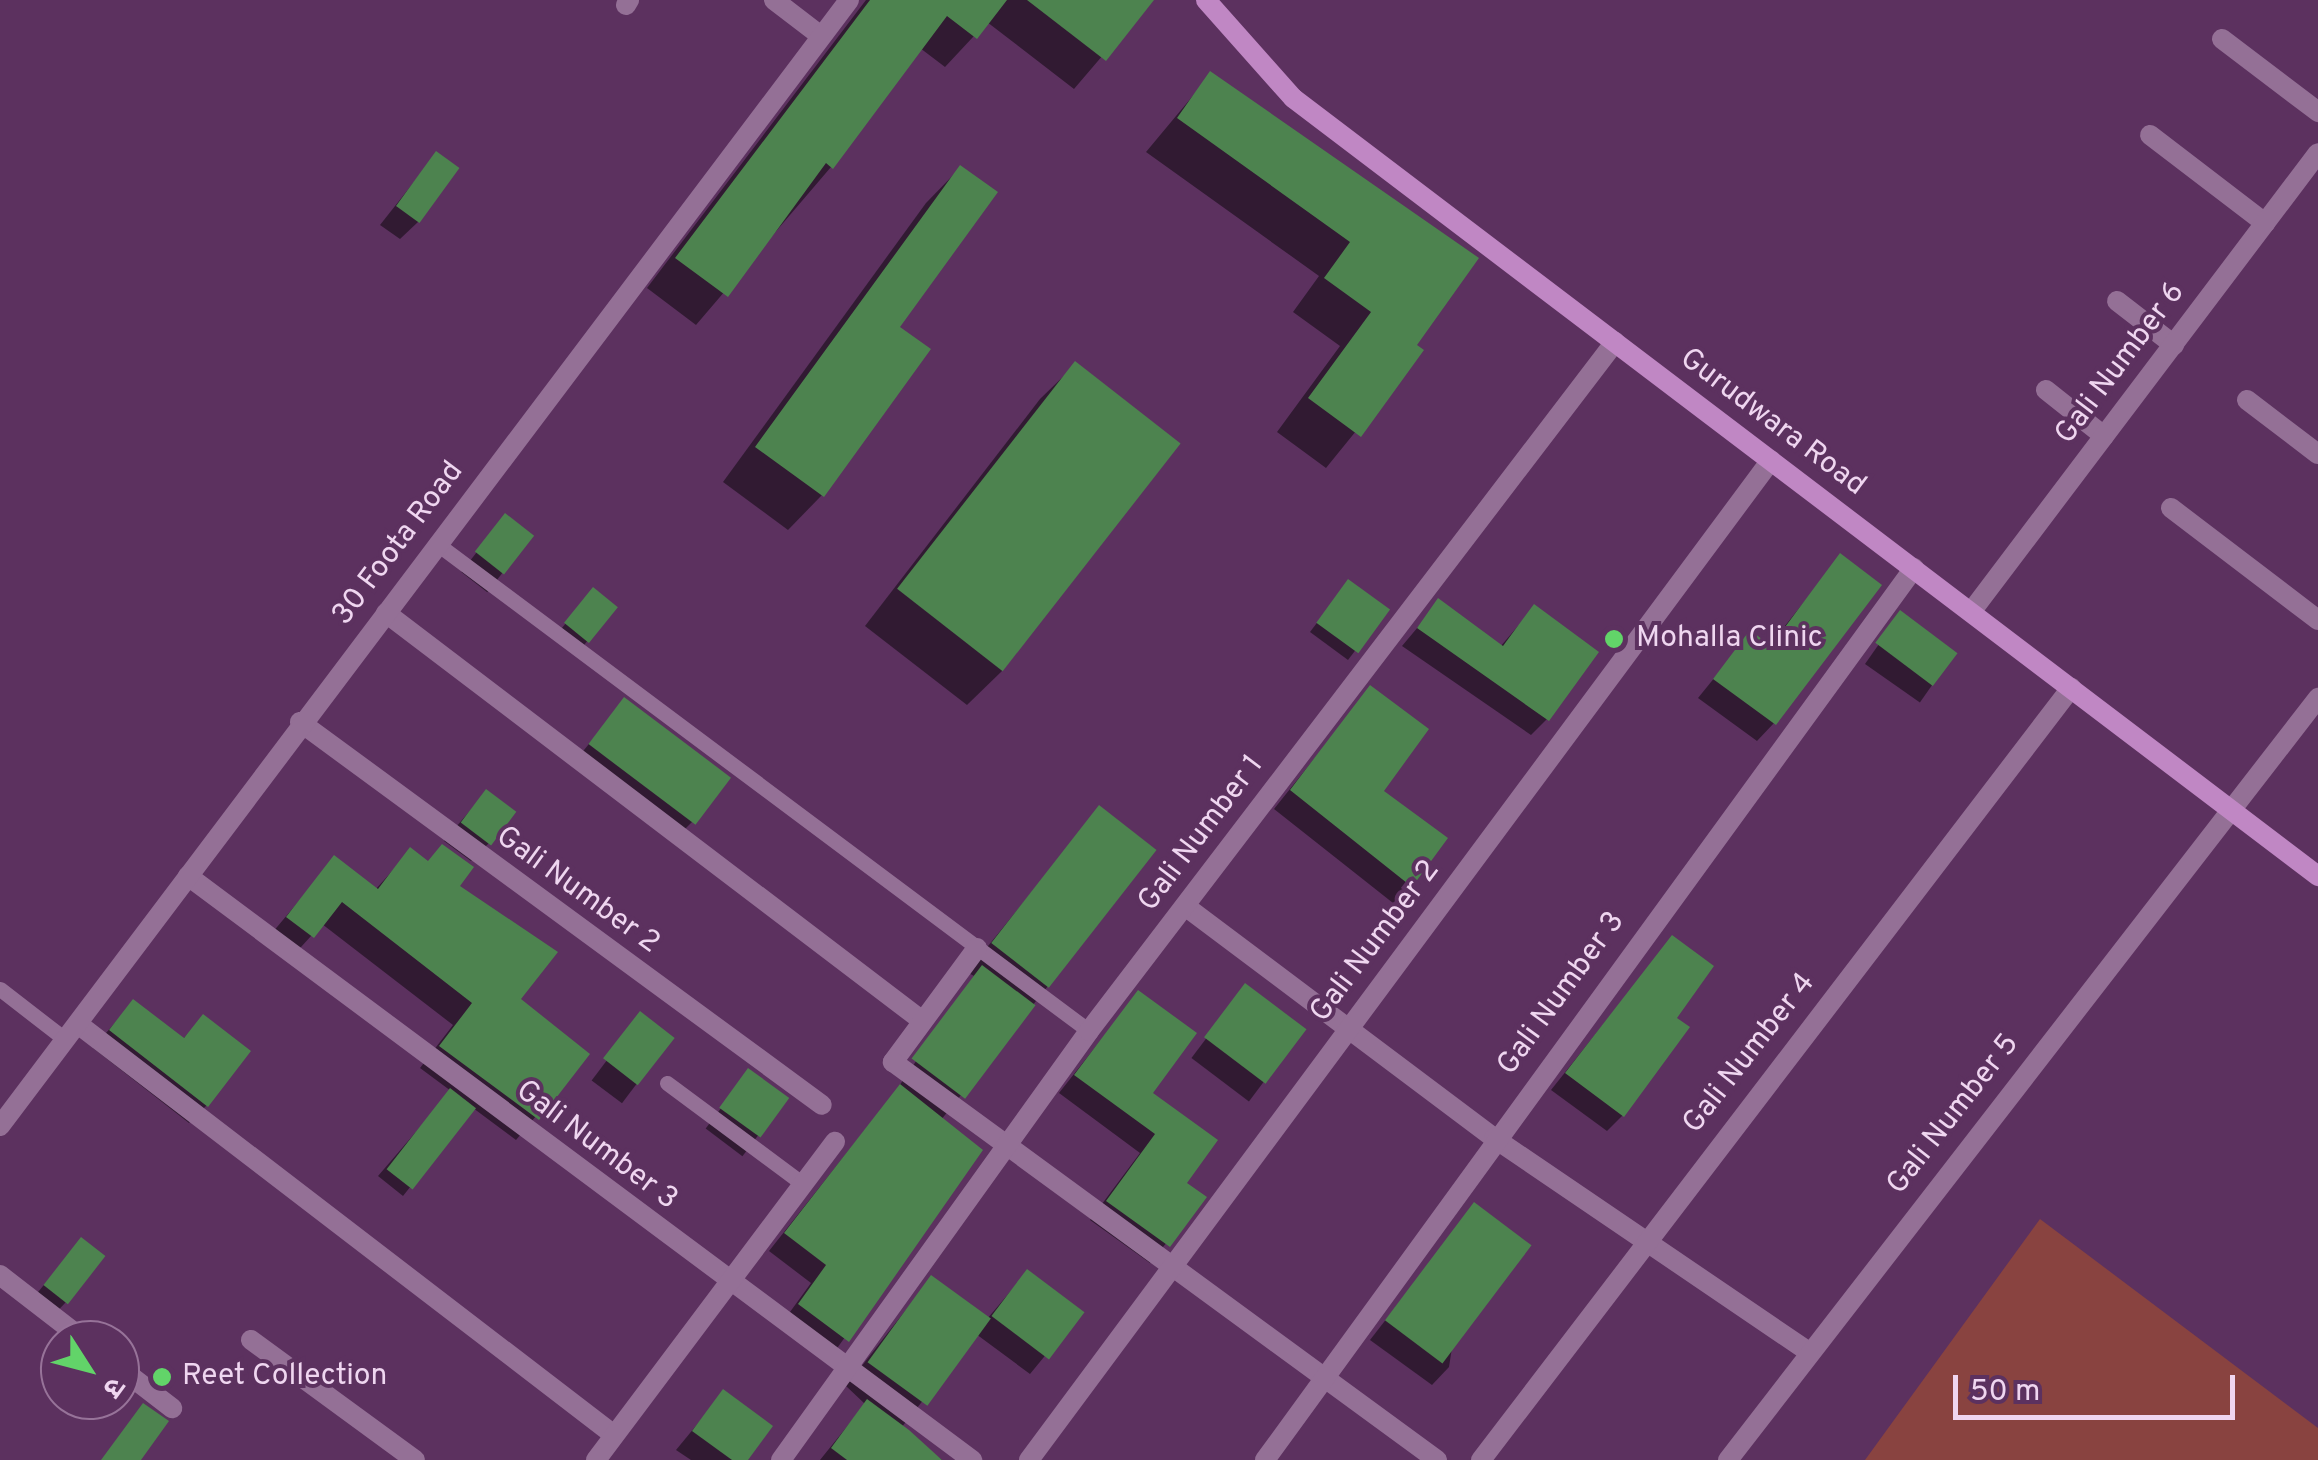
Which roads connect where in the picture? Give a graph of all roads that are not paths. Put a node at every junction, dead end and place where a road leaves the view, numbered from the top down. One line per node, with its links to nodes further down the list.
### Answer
1 (774, 0): 4 (street)
2 (848, 0): 4 (street, 30 Foota Road)
3 (1209, 1): 11 (street, Gurudwara Road)
4 (821, 36): 19 (street, 30 Foota Road)
5 (2222, 39): 6 (street)
6 (2318, 112)
7 (2150, 135): 9 (street)
8 (2318, 152): 9 (street, Gali Number 6)
9 (2265, 223): 12 (street, Gali Number 6)
10 (2117, 301): 12 (street)
11 (1616, 342): 17 (street, Gurudwara Road); 30 (street, Gali Number 1)
12 (2174, 345): 15 (street, Gali Number 6)
13 (2046, 390): 15 (street)
14 (2247, 400): 16 (street)
15 (2104, 436): 21 (street, Gali Number 6)
16 (2318, 454)
17 (1770, 460): 20 (street, Gurudwara Road); 34 (street, Gali Number 2)
18 (2172, 508): 23 (street)
19 (436, 544): 22 (street, 30 Foota Road); 31 (lane)
20 (1914, 568): 21 (street, Gurudwara Road); 40 (street, Gali Number 3)
21 (1972, 612): 24 (street, Gurudwara Road)
22 (386, 613): 26 (street, 30 Foota Road); 33 (street)
23 (2318, 620)
24 (2071, 688): 27 (street, Gurudwara Road); 44 (street, Gali Number 4)
25 (2318, 698): 27 (street, Gali Number 5)
26 (300, 722): 28 (street, 30 Foota Road); 38 (street, Gali Number 2)
27 (2232, 811): 29 (street, Gurudwara Road); 50 (street, Gali Number 5)
28 (188, 876): 36 (street, 30 Foota Road); 47 (street, Gali Number 3)
29 (2318, 876)
30 (1185, 906): 34 (street); 35 (street, Gali Number 1)
31 (977, 948): 33 (street); 35 (lane)
32 (0, 989): 36 (lane)
33 (920, 1020): 42 (street)
34 (1349, 1029): 40 (street); 45 (street, Gali Number 2)
35 (1089, 1031): 42 (street, Gali Number 1)
36 (72, 1032): 39 (street, 30 Foota Road); 55 (street)
37 (666, 1083): 43 (lane)
38 (822, 1105)
39 (0, 1125)
40 (1494, 1138): 44 (street); 52 (street, Gali Number 3)
41 (835, 1142): 43 (street)
42 (1006, 1145): 45 (street); 51 (street, Gali Number 1)
43 (803, 1184): 47 (street)
44 (1645, 1240): 50 (street); 63 (street, Gali Number 4)
45 (1172, 1267): 52 (street); 60 (street, Gali Number 2)
46 (0, 1276): 48 (street)
47 (729, 1283): 51 (street, Gali Number 3); 55 (street)
48 (58, 1320)
49 (250, 1340): 56 (street)
50 (1808, 1351): 64 (street, Gali Number 5)
51 (845, 1369): 58 (street, Gali Number 1); 59 (street, Gali Number 3)
52 (1323, 1378): 61 (street, Gali Number 3); 62 (street)
53 (140, 1383): 54 (street)
54 (172, 1408)
55 (614, 1434): 57 (street)
56 (416, 1460)
57 (596, 1460)
58 (781, 1460)
59 (972, 1460)
60 (1029, 1460)
61 (1265, 1460)
62 (1436, 1460)
63 (1480, 1460)
64 (1728, 1460)

